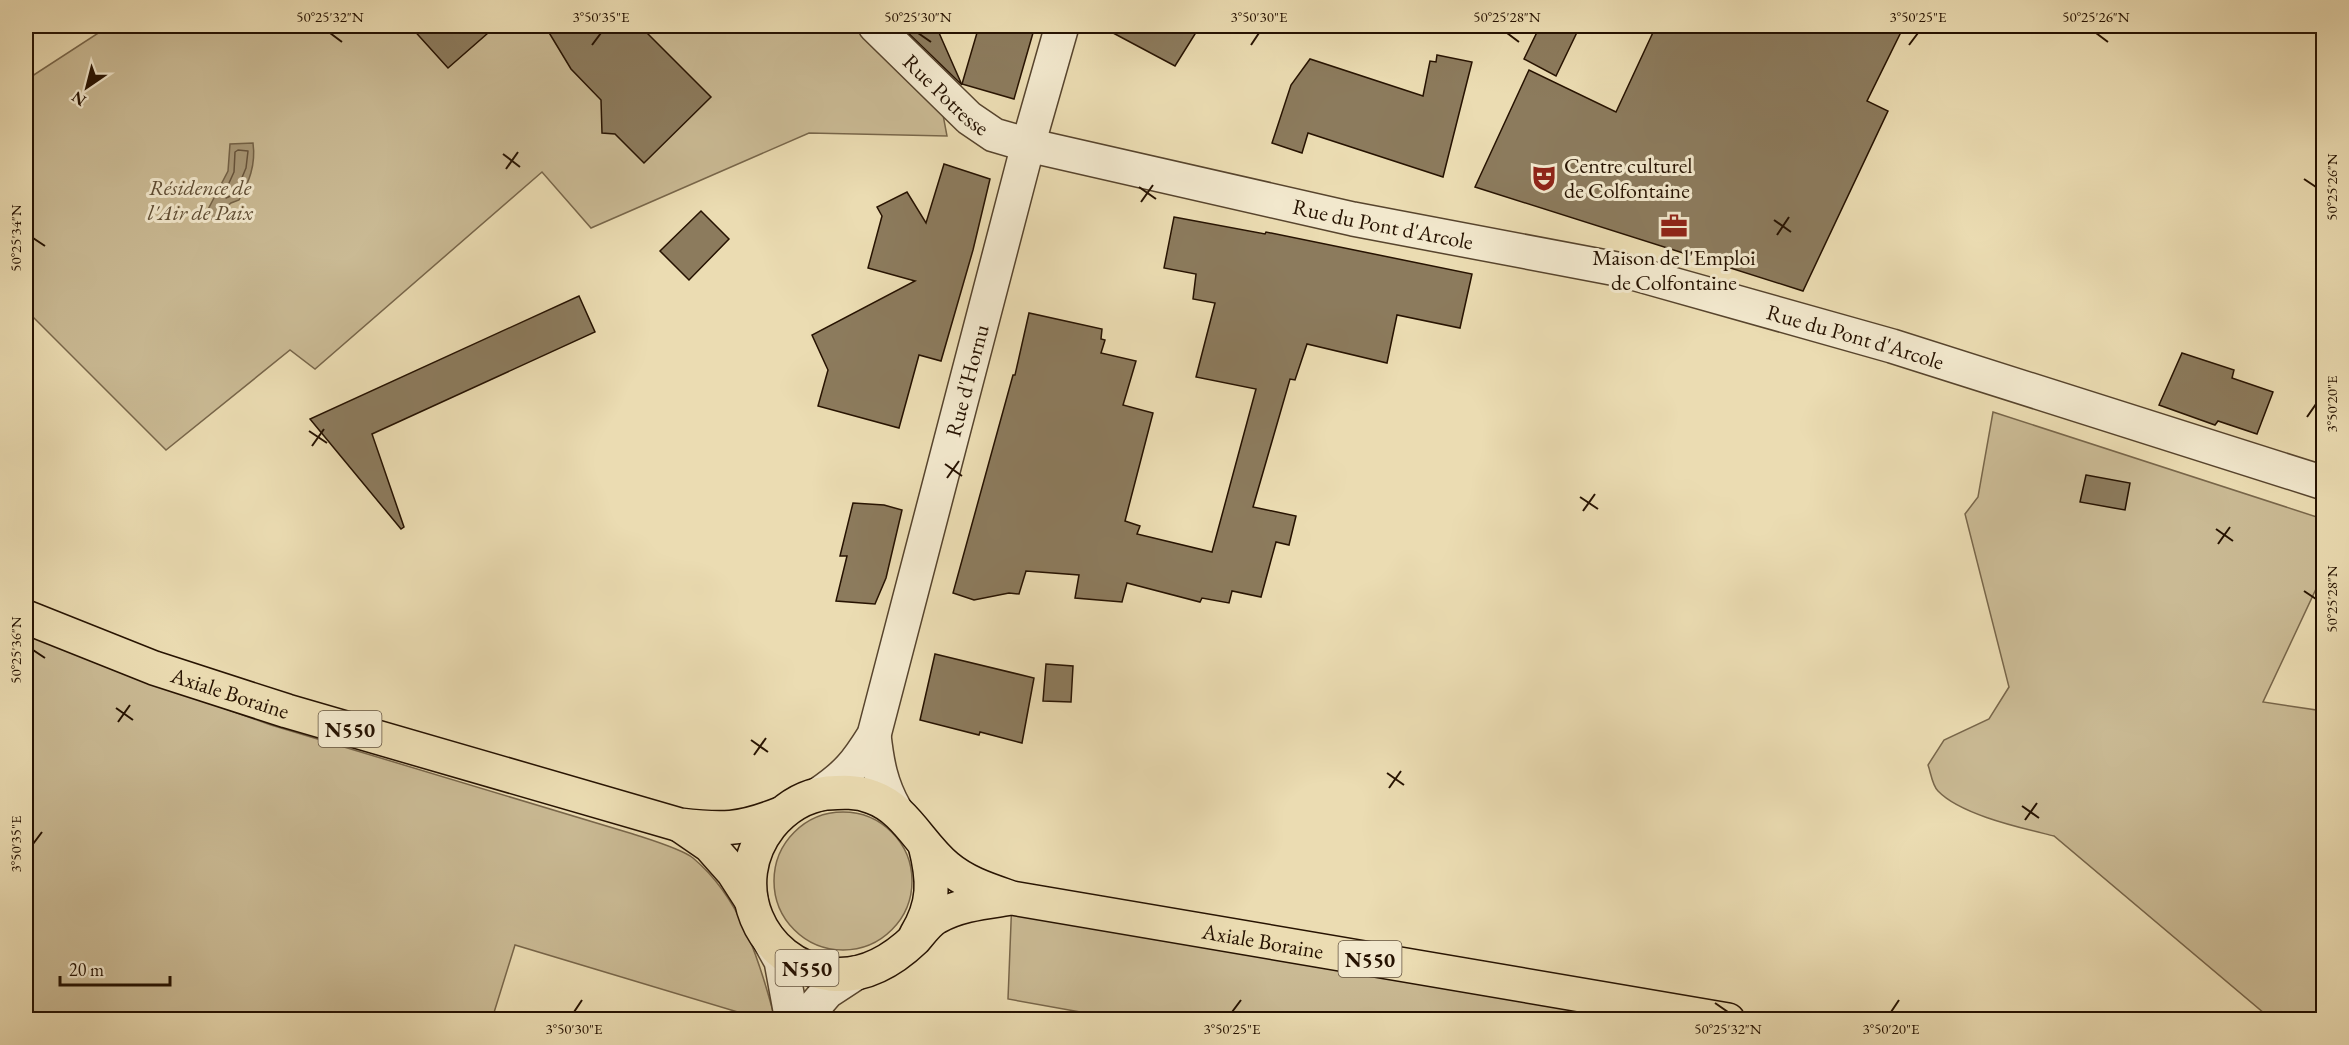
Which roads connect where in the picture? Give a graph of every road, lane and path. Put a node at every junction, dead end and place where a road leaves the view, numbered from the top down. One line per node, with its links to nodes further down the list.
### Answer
1 (875, 26): 3 (street, Rue Potresse)
2 (1062, 26): 3 (street, Rue d'Hornu)
3 (1028, 145): 4 (street, Rue du Pont d'Arcole); 6 (street, Rue d'Hornu)
4 (2324, 483)
5 (26, 617): 10 (main road, Axiale Boraine / N550)
6 (874, 735): 7 (street); 8 (street)
7 (819, 794): 8 (main road, Axiale Boraine / N550); 9 (main road, Axiale Boraine / N550)
8 (895, 809): 11 (main road, Axiale Boraine / N550)
9 (780, 814): 10 (main road, N550); 13 (main road, Axiale Boraine / N550)
10 (680, 825): 13 (main road, N550)
11 (924, 845): 12 (main road, Axiale Boraine / N550); 15 (main road, Axiale Boraine / N550)
12 (1012, 898): 15 (main road, Axiale Boraine / N550); 19 (main road, Axiale Boraine / N550)
13 (751, 900): 14 (main road, Axiale Boraine / N550)
14 (768, 938): 16 (main road, Axiale Boraine / N550); 17 (street)
15 (912, 942): 16 (main road, Axiale Boraine / N550)
16 (856, 973): 18 (street)
17 (790, 1020)
18 (803, 1020)
19 (1728, 1020)

